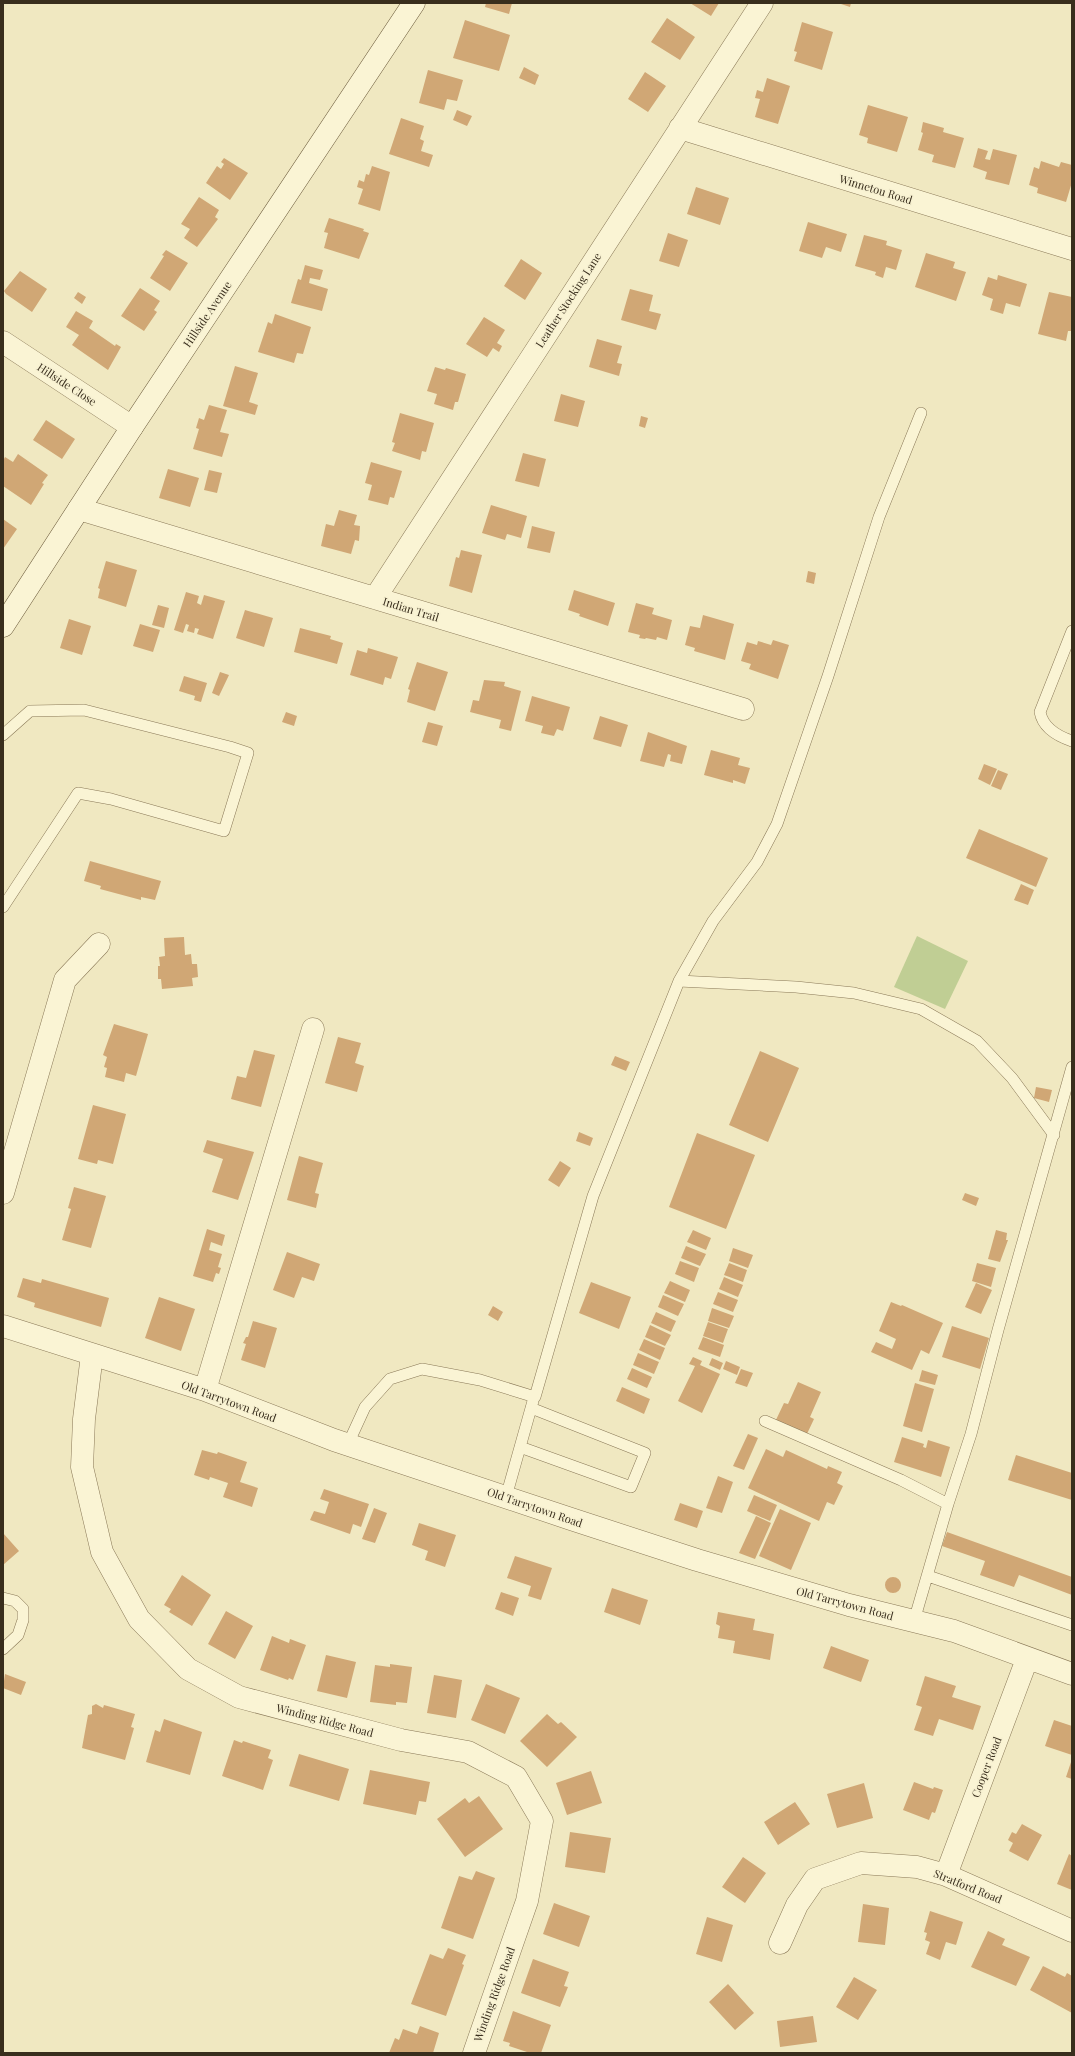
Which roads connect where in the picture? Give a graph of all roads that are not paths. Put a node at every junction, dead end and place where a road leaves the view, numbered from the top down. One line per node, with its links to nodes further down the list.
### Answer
1 (414, 3): 7 (street, Hillside Avenue)
2 (762, 3): 3 (street, Leather Stocking Lane)
3 (680, 128): 4 (street, Winnetou Road); 9 (street, Leather Stocking Lane)
4 (1072, 249)
5 (3, 342): 7 (street, Hillside Close)
6 (921, 413): 18 (lane)
7 (132, 426): 8 (street, Hillside Avenue)
8 (79, 509): 9 (street, Indian Trail); 10 (street, Hillside Avenue)
9 (375, 598): 12 (street, Indian Trail)
10 (3, 626)
11 (1072, 631): 14 (lane)
12 (743, 709)
13 (3, 735): 15 (lane)
14 (1072, 741)
15 (6, 895): 16 (lane)
16 (3, 907)
17 (99, 944): 22 (street)
18 (679, 981): 21 (lane); 26 (lane)
19 (313, 1030): 25 (street)
20 (1072, 1067): 21 (lane)
21 (1054, 1134): 32 (lane)
22 (3, 1193)
23 (3, 1326): 24 (street, Old Tarrytown Road)
24 (92, 1355): 25 (street, Old Tarrytown Road); 43 (street, Winding Ridge Road)
25 (205, 1390): 29 (street, Old Tarrytown Road)
26 (535, 1397): 27 (lane); 29 (lane)
27 (531, 1408): 30 (lane); 30 (lane)
28 (766, 1420): 32 (lane)
29 (348, 1444): 31 (street, Old Tarrytown Road)
30 (520, 1447): 31 (lane)
31 (506, 1496): 35 (street, Old Tarrytown Road)
32 (948, 1504): 33 (lane)
33 (928, 1576): 35 (lane); 36 (lane)
34 (3, 1598): 37 (lane)
35 (914, 1621): 38 (street, Old Tarrytown Road)
36 (1072, 1624)
37 (3, 1649)
38 (1027, 1659): 39 (street, Old Tarrytown Road); 40 (street, Cooper Road)
39 (1072, 1674)
40 (946, 1875): 41 (street, Stratford Road); 42 (street, Stratford Road)
41 (1072, 1931)
42 (780, 1943)
43 (474, 2053)

